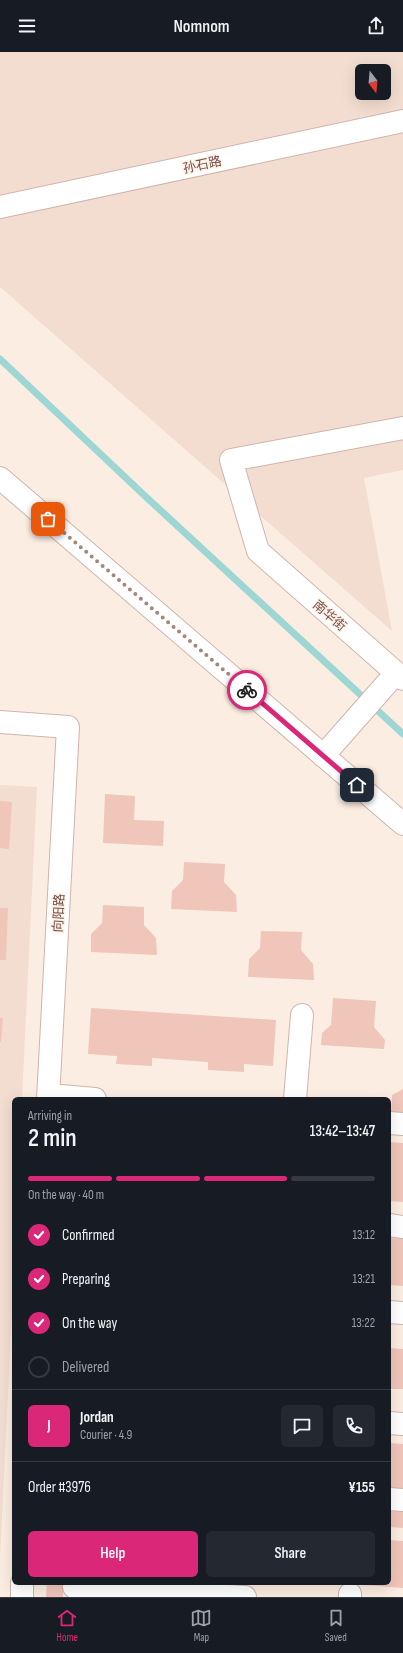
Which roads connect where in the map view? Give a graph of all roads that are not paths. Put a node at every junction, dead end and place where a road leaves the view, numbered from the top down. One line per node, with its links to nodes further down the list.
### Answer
1 (403, 121): 2 (street, 孙石路)
2 (0, 207)
3 (403, 428): 5 (street, 南华街)
4 (0, 478): 7 (street)
5 (399, 676): 7 (street)
6 (0, 722): 10 (street, 向阳路)
7 (323, 756): 8 (street)
8 (403, 824)
9 (302, 1015): 11 (street)
10 (48, 1097)
11 (295, 1097)
12 (391, 1123): 13 (street)
13 (403, 1124)
14 (391, 1226): 15 (street)
15 (403, 1226)
16 (391, 1312): 17 (street)
17 (403, 1313)
18 (391, 1423): 19 (street)
19 (403, 1424)
20 (391, 1500): 21 (street)
21 (403, 1500)
22 (22, 1585): 25 (street)
23 (74, 1587): 24 (street)
24 (197, 1591): 26 (street)
25 (22, 1597)
26 (245, 1597)

